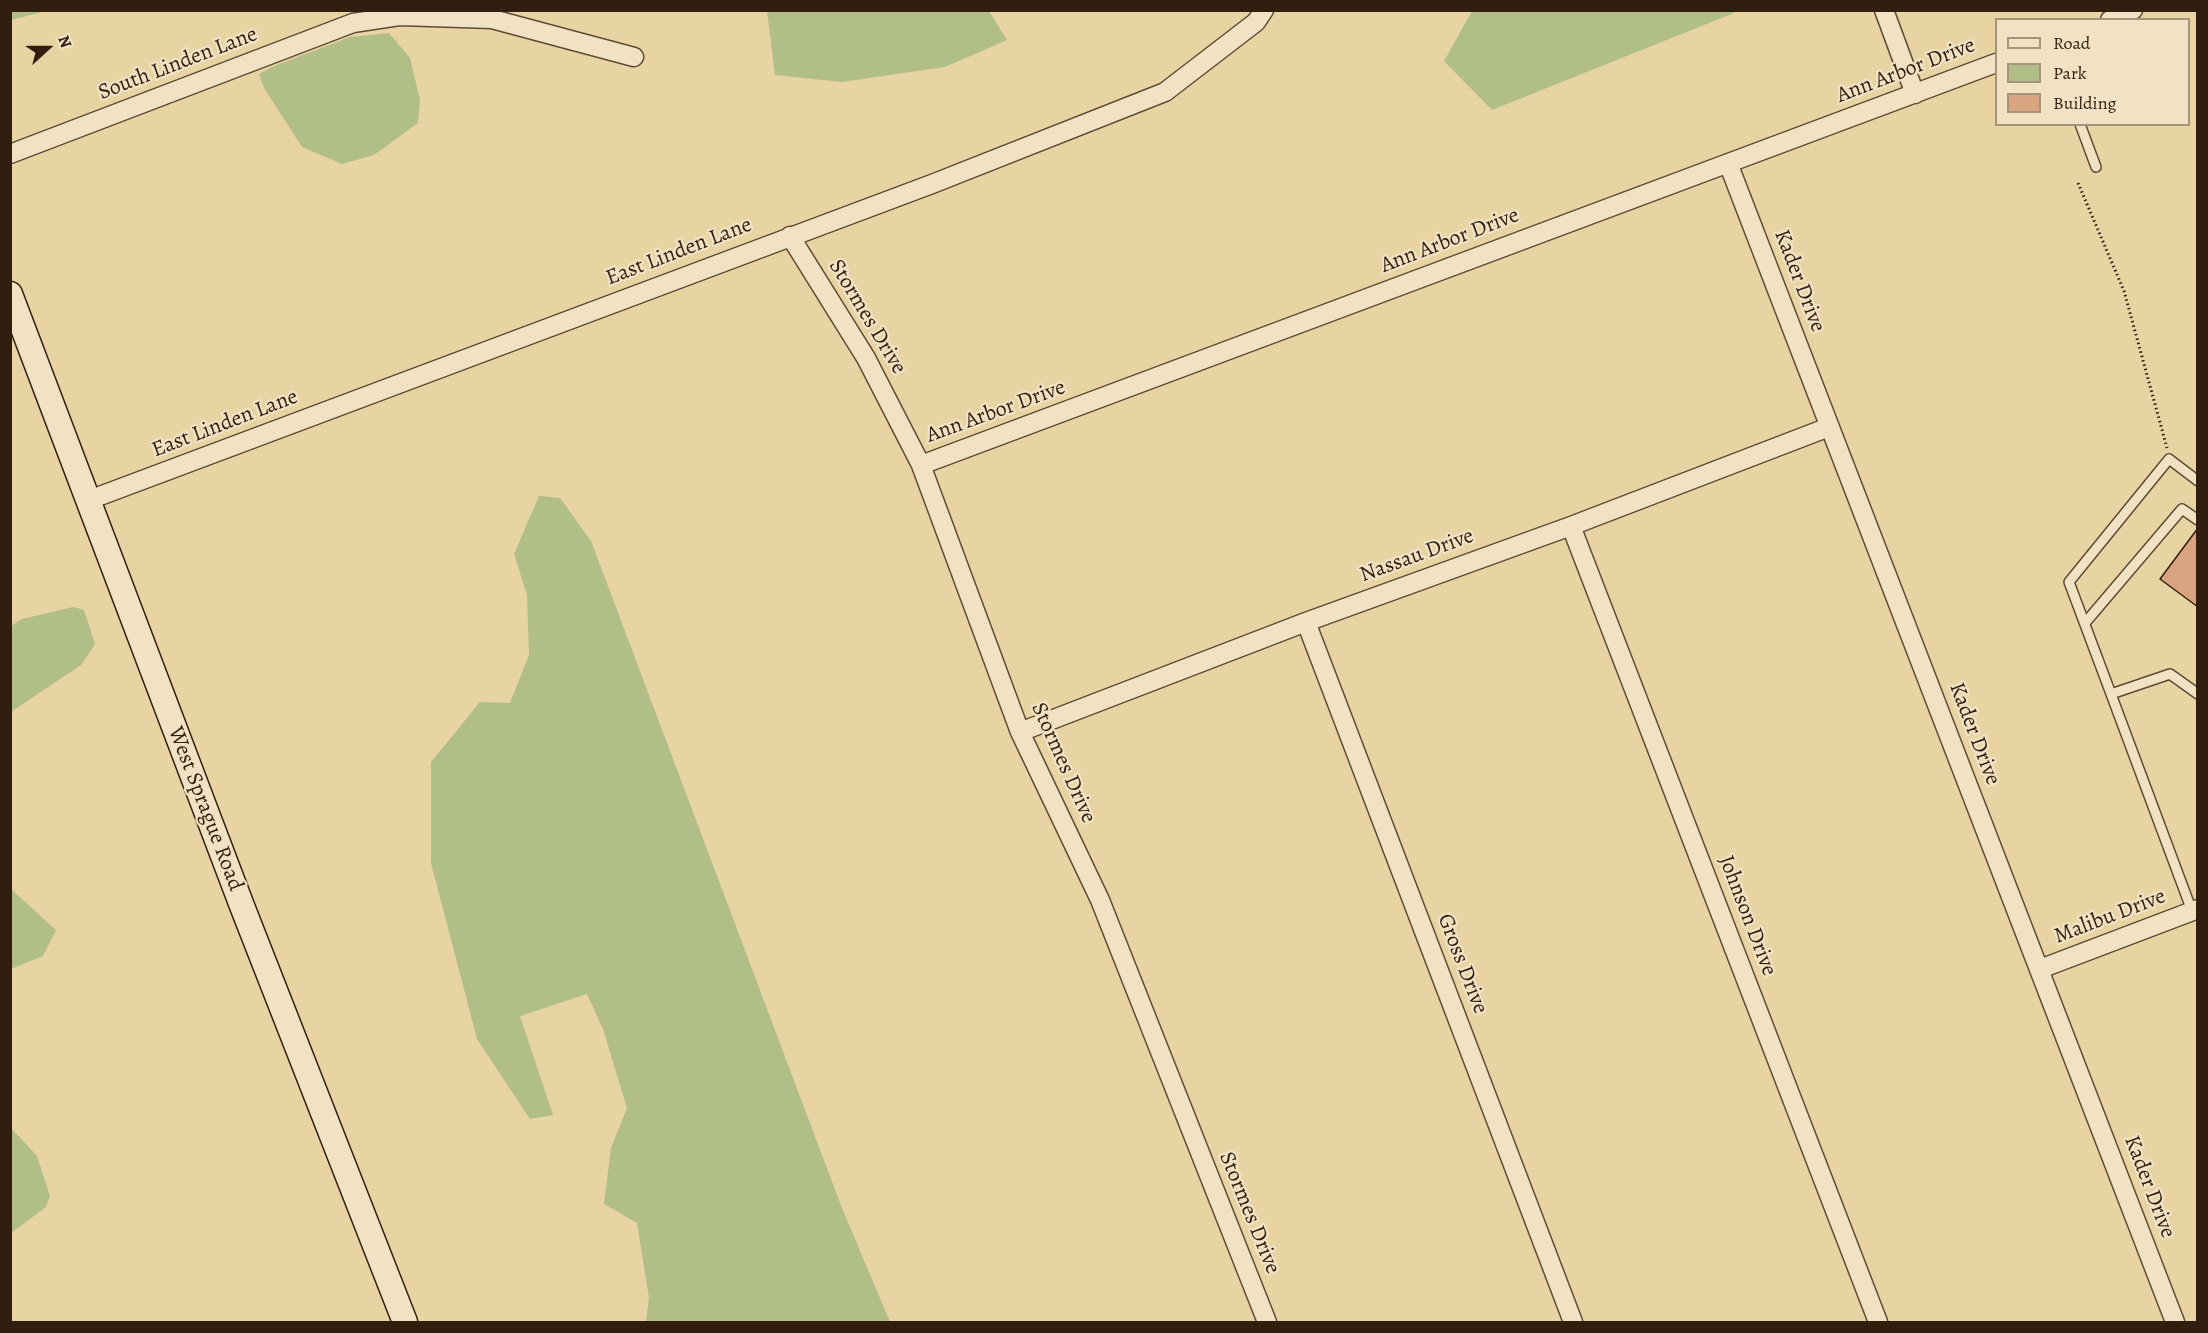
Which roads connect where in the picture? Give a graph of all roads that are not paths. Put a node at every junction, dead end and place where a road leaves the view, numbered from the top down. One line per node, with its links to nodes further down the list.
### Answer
1 (1264, 10): 12 (street, East Linden Lane)
2 (1884, 10): 7 (street)
3 (2133, 10): 4 (street)
4 (2115, 18)
5 (634, 57): 9 (street, South Linden Lane)
6 (1995, 63): 7 (street, Ann Arbor Drive)
7 (1915, 94): 10 (street, Ann Arbor Drive)
8 (2081, 126): 11 (lane)
9 (10, 154)
10 (1728, 163): 14 (street, Kader Drive); 15 (street, Ann Arbor Drive)
11 (2096, 167)
12 (790, 236): 15 (street, Stormes Drive); 17 (street, East Linden Lane)
13 (10, 294): 17 (street, West Sprague Road)
14 (1829, 427): 19 (street, Nassau Drive); 26 (street, Kader Drive)
15 (921, 465): 24 (street, Stormes Drive)
16 (2198, 481): 21 (lane)
17 (89, 500): 27 (street, West Sprague Road)
18 (2198, 520): 21 (lane)
19 (1571, 526): 20 (street, Nassau Drive); 30 (street, Johnson Drive)
20 (1306, 622): 24 (street, Nassau Drive); 29 (street, Gross Drive)
21 (2085, 623): 22 (lane)
22 (2111, 694): 23 (lane); 25 (lane)
23 (2198, 694)
24 (1020, 732): 28 (street, Stormes Drive)
25 (2194, 910): 26 (street, Malibu Drive)
26 (2040, 969): 31 (street, Kader Drive)
27 (405, 1323)
28 (1267, 1323)
29 (1573, 1323)
30 (1878, 1323)
31 (2175, 1323)

